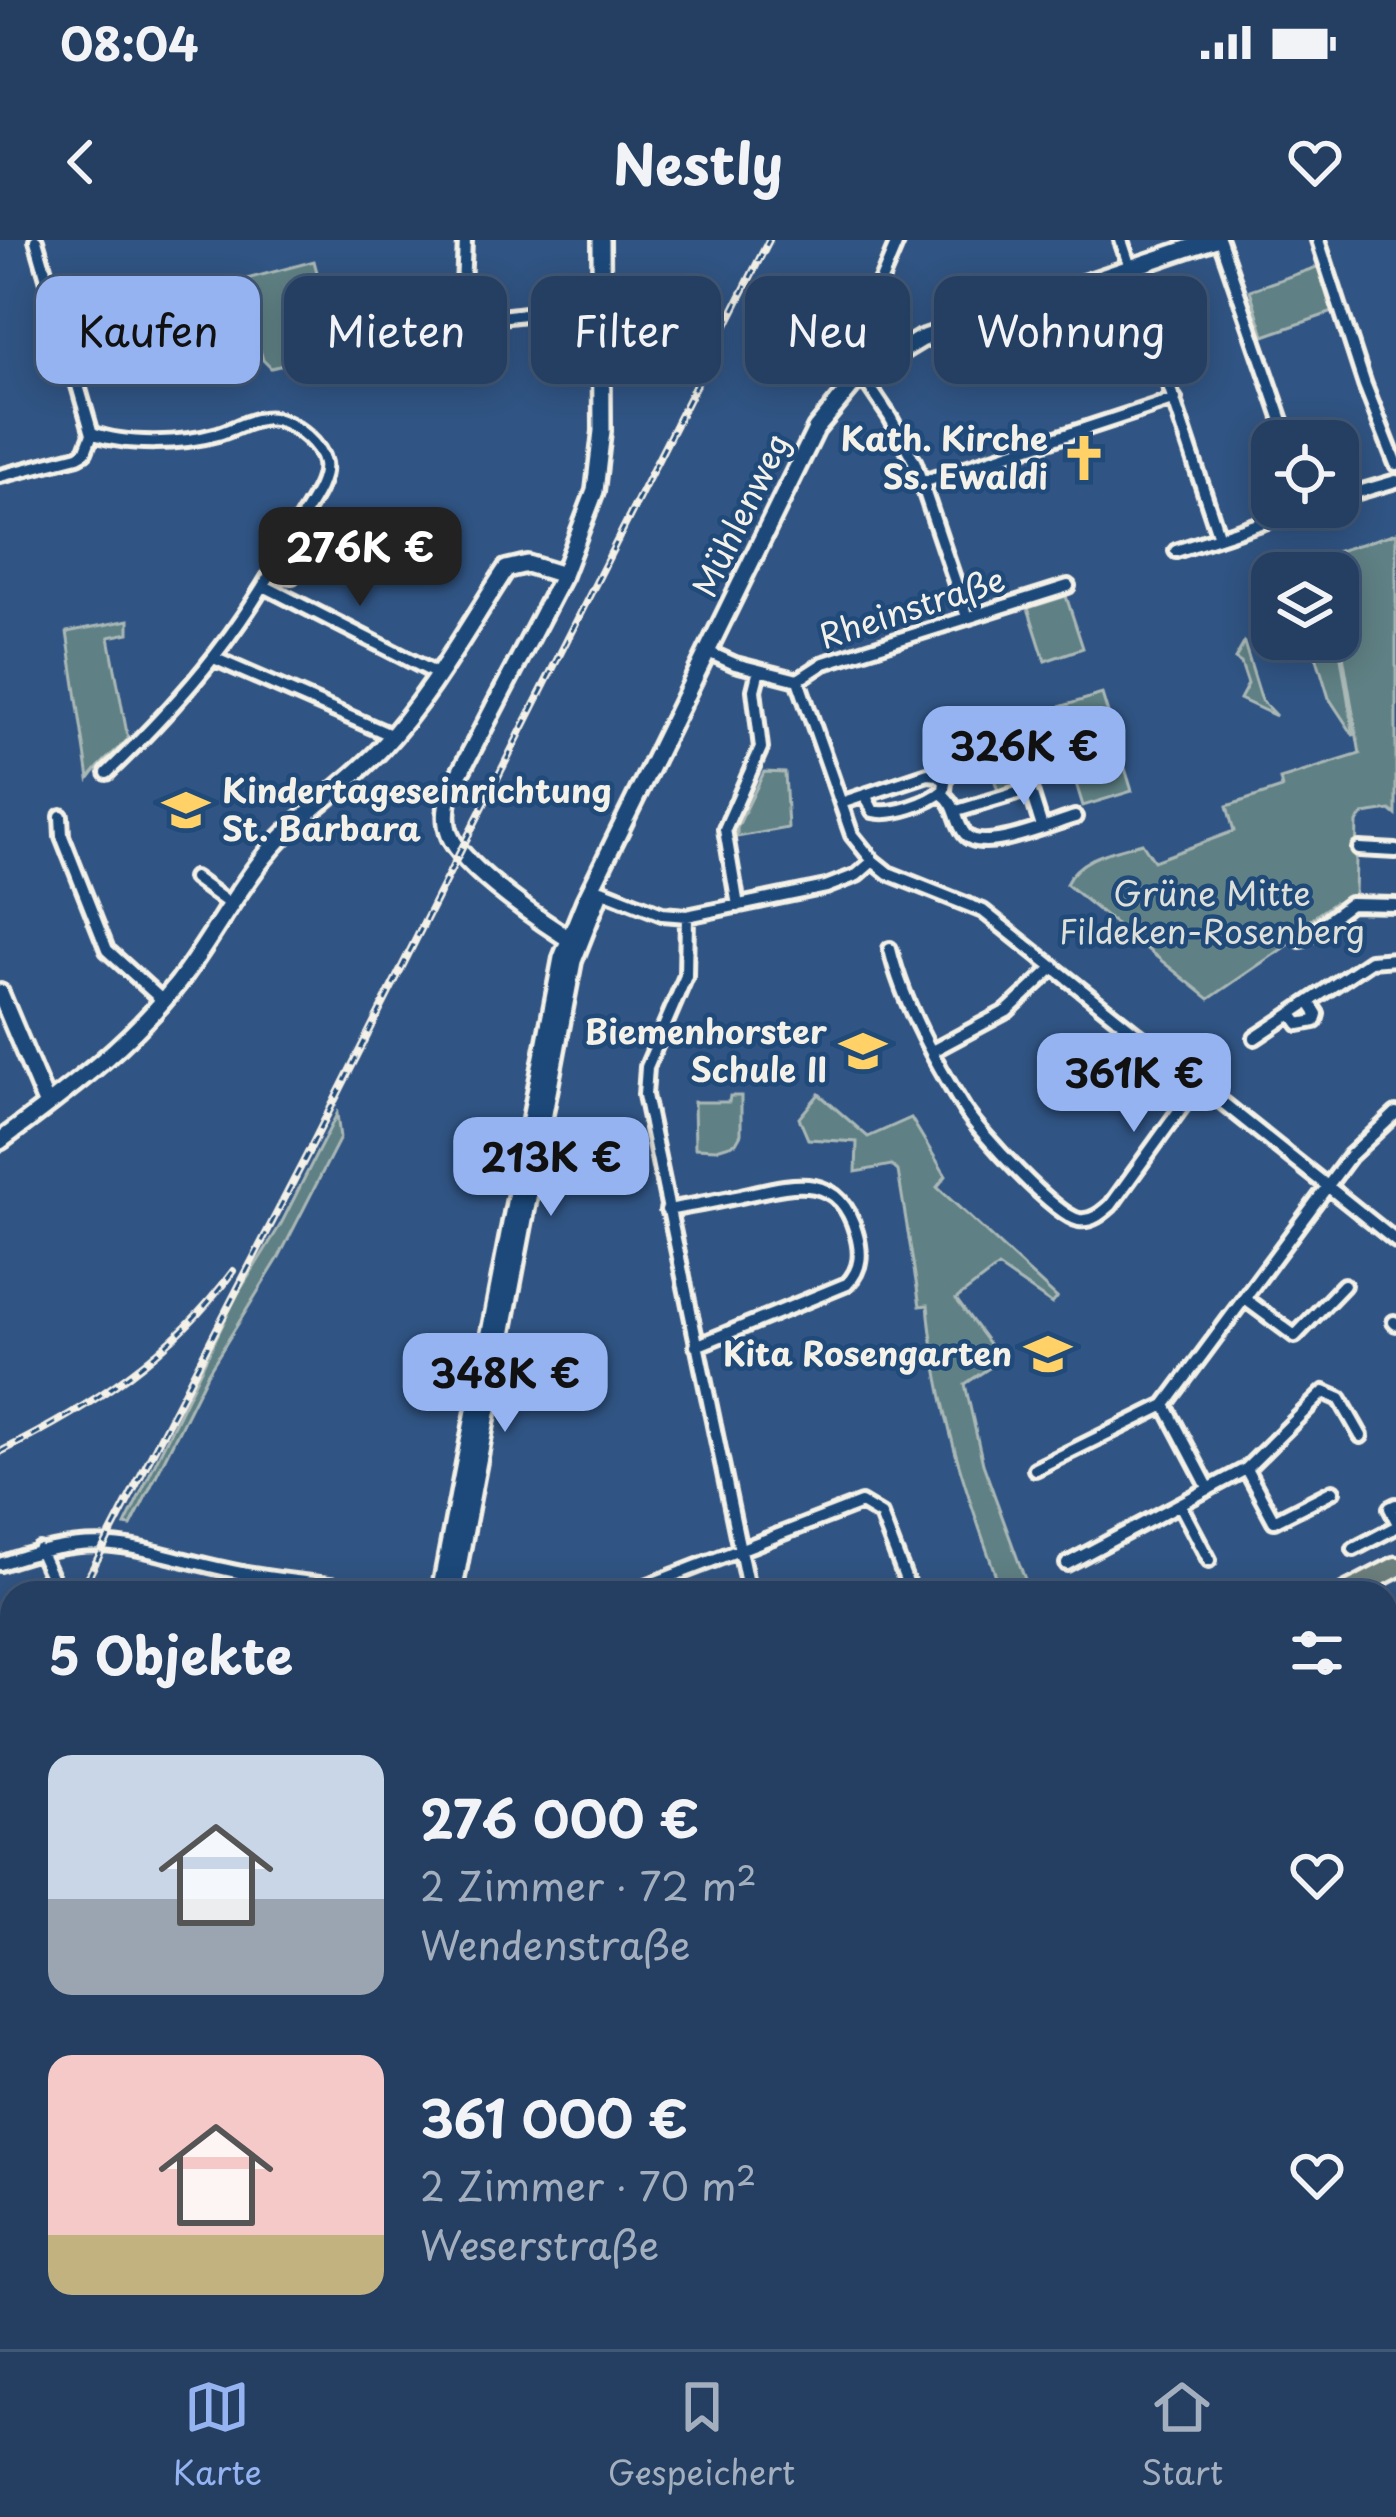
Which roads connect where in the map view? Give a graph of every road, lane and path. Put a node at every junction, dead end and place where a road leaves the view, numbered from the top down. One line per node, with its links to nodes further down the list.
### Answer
1 (36, 240): 18 (street)
2 (465, 240): 11 (street)
3 (602, 240): 9 (main road)
4 (898, 240): 10 (street)
5 (1121, 240): 8 (street)
6 (1216, 240): 8 (main road, Mühlenweg); 17 (street)
7 (1318, 240): 19 (street)
8 (1130, 268): 12 (main road, Mühlenweg); 16 (street)
9 (602, 276)
10 (882, 276)
11 (531, 313)
12 (910, 346)
13 (601, 384): 29 (main road)
14 (853, 384): 33 (main road, Mühlenweg)
15 (866, 384): 22 (street)
16 (1175, 398): 22 (street); 26 (street)
17 (1280, 420)
18 (92, 433): 20 (street); 25 (street)
19 (1396, 464)
20 (0, 476)
21 (1396, 481): 23 (street)
22 (922, 482): 32 (street)
23 (1359, 492)
24 (1251, 527): 26 (street)
25 (292, 537): 28 (street); 28 (street)
26 (1219, 538): 27 (street)
27 (1175, 551)
28 (278, 564): 31 (street)
29 (562, 575): 36 (main road); 58 (main road)
30 (1068, 586): 32 (street, Rheinstraße)
31 (266, 587): 34 (street); 36 (street)
32 (967, 617): 37 (street, Rheinstraße)
33 (708, 652): 35 (street, Rheinstraße); 47 (main road, Mühlenweg)
34 (216, 658): 38 (street); 39 (street)
35 (758, 670): 37 (street, Rheinstraße); 55 (street)
36 (439, 675): 38 (main road)
37 (798, 680): 42 (street)
38 (393, 736): 53 (main road)
39 (107, 773)
40 (941, 794): 41 (street); 41 (street); 43 (street)
41 (865, 795): 42 (street)
42 (841, 803): 50 (street)
43 (957, 812): 46 (street); 46 (street)
44 (61, 817): 63 (street)
45 (1075, 817): 46 (street)
46 (1042, 826)
47 (619, 836): 52 (main road, Mühlenweg); 58 (main road, Mühlenweg)
48 (1359, 849): 49 (street)
49 (1396, 851)
50 (873, 861): 55 (street); 61 (street)
51 (194, 878): 53 (street)
52 (601, 890): 56 (street); 58 (main road, Mühlenweg)
53 (232, 905): 63 (main road)
54 (1396, 905): 57 (street)
55 (738, 906): 56 (street)
56 (687, 916): 73 (street)
57 (1301, 940)
58 (574, 942): 79 (main road); 85 (main road)
59 (890, 949): 67 (street)
60 (1396, 959): 64 (street)
61 (1054, 967): 67 (street); 68 (street)
62 (0, 993): 69 (main road)
63 (163, 1001): 69 (main road)
64 (1309, 1002): 65 (street); 65 (street)
65 (1292, 1014): 66 (street)
66 (1255, 1038)
67 (934, 1050): 68 (street)
68 (1199, 1083): 72 (street)
69 (47, 1105): 71 (main road)
70 (1396, 1113): 72 (street)
71 (0, 1141)
72 (1327, 1186): 74 (street); 76 (street)
73 (668, 1210): 77 (street); 77 (street)
74 (1396, 1241)
75 (1344, 1285): 76 (street)
76 (1245, 1300): 78 (street)
77 (696, 1346): 91 (street)
78 (1165, 1405): 82 (street); 83 (street)
79 (473, 1414): 85 (main road); 99 (main road)
80 (1360, 1436): 81 (street)
81 (1246, 1468): 83 (street); 84 (street)
82 (1035, 1469)
83 (1209, 1489): 86 (street)
84 (1333, 1491)
85 (472, 1492): 100 (main road)
86 (1180, 1505): 92 (street); 94 (street)
87 (1396, 1505): 88 (street)
88 (1396, 1523): 89 (street)
89 (1354, 1549)
90 (39, 1550): 93 (street); 95 (street); 96 (street)
91 (740, 1550): 101 (street); 102 (street); 103 (street)
92 (1209, 1560)
93 (0, 1564)
94 (1067, 1564)
95 (243, 1573): 97 (street); 98 (street)
96 (53, 1581)
97 (242, 1581)
98 (308, 1581)
99 (442, 1581)
100 (455, 1581)
101 (659, 1581)
102 (746, 1581)
103 (906, 1581)

